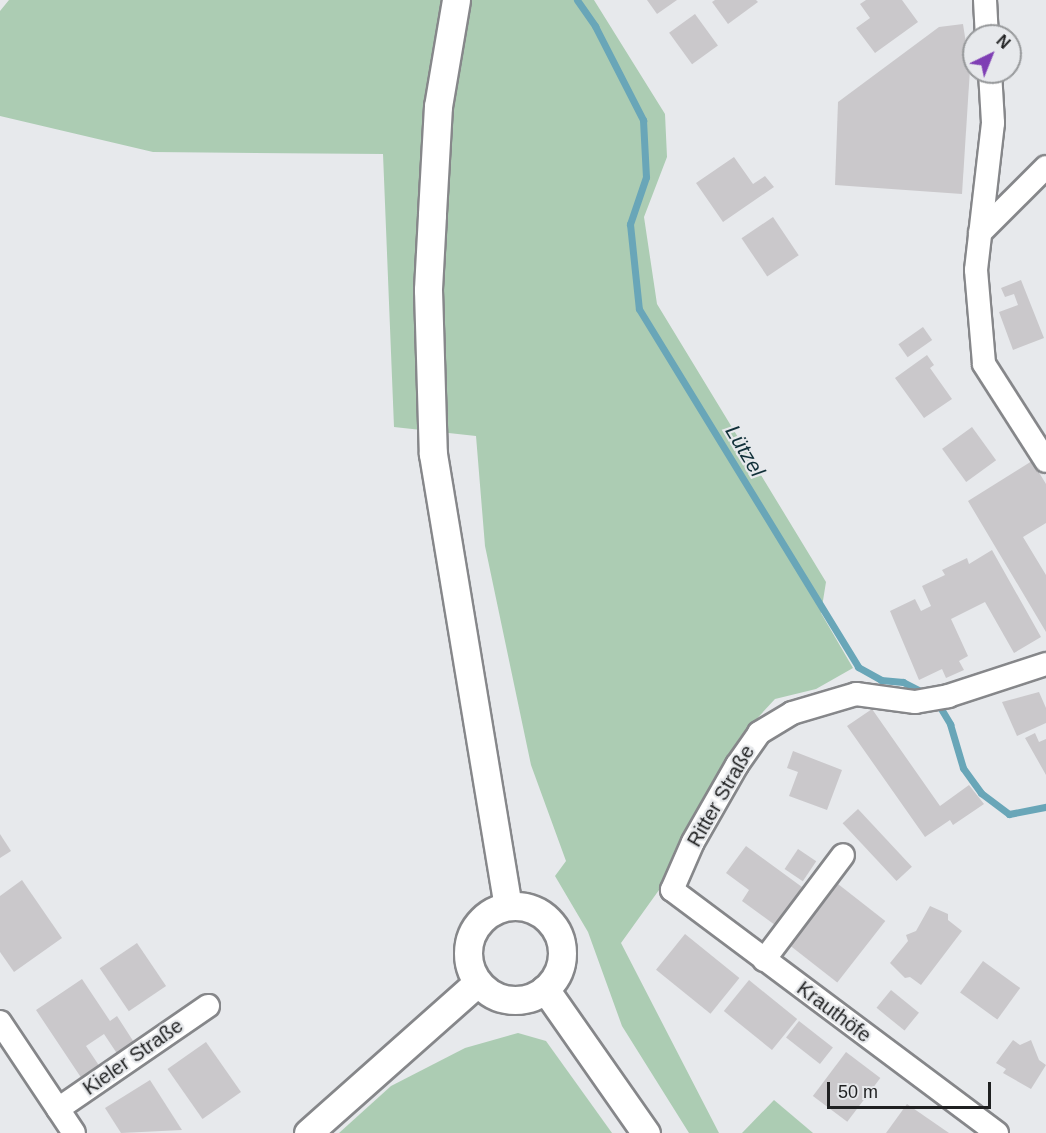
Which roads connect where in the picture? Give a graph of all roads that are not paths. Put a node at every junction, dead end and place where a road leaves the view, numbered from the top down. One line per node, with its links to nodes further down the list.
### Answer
1 (456, 0): 11 (main road)
2 (985, 0): 3 (street)
3 (986, 24)
4 (991, 84): 6 (street)
5 (1046, 167): 6 (street)
6 (980, 233): 7 (street)
7 (1046, 461)
8 (1046, 664): 10 (street, Ritter Straße)
9 (843, 855): 12 (street)
10 (672, 890): 12 (street, Krauthöfe)
11 (508, 906): 13 (main road); 14 (main road)
12 (764, 960): 21 (street, Krauthöfe)
13 (477, 982): 14 (main road); 19 (main road)
14 (546, 989): 20 (main road)
15 (208, 1006): 17 (street, Kieler Straße)
16 (0, 1022): 17 (street)
17 (58, 1109): 18 (street)
18 (74, 1133)
19 (308, 1133)
20 (646, 1133)
21 (997, 1133)

